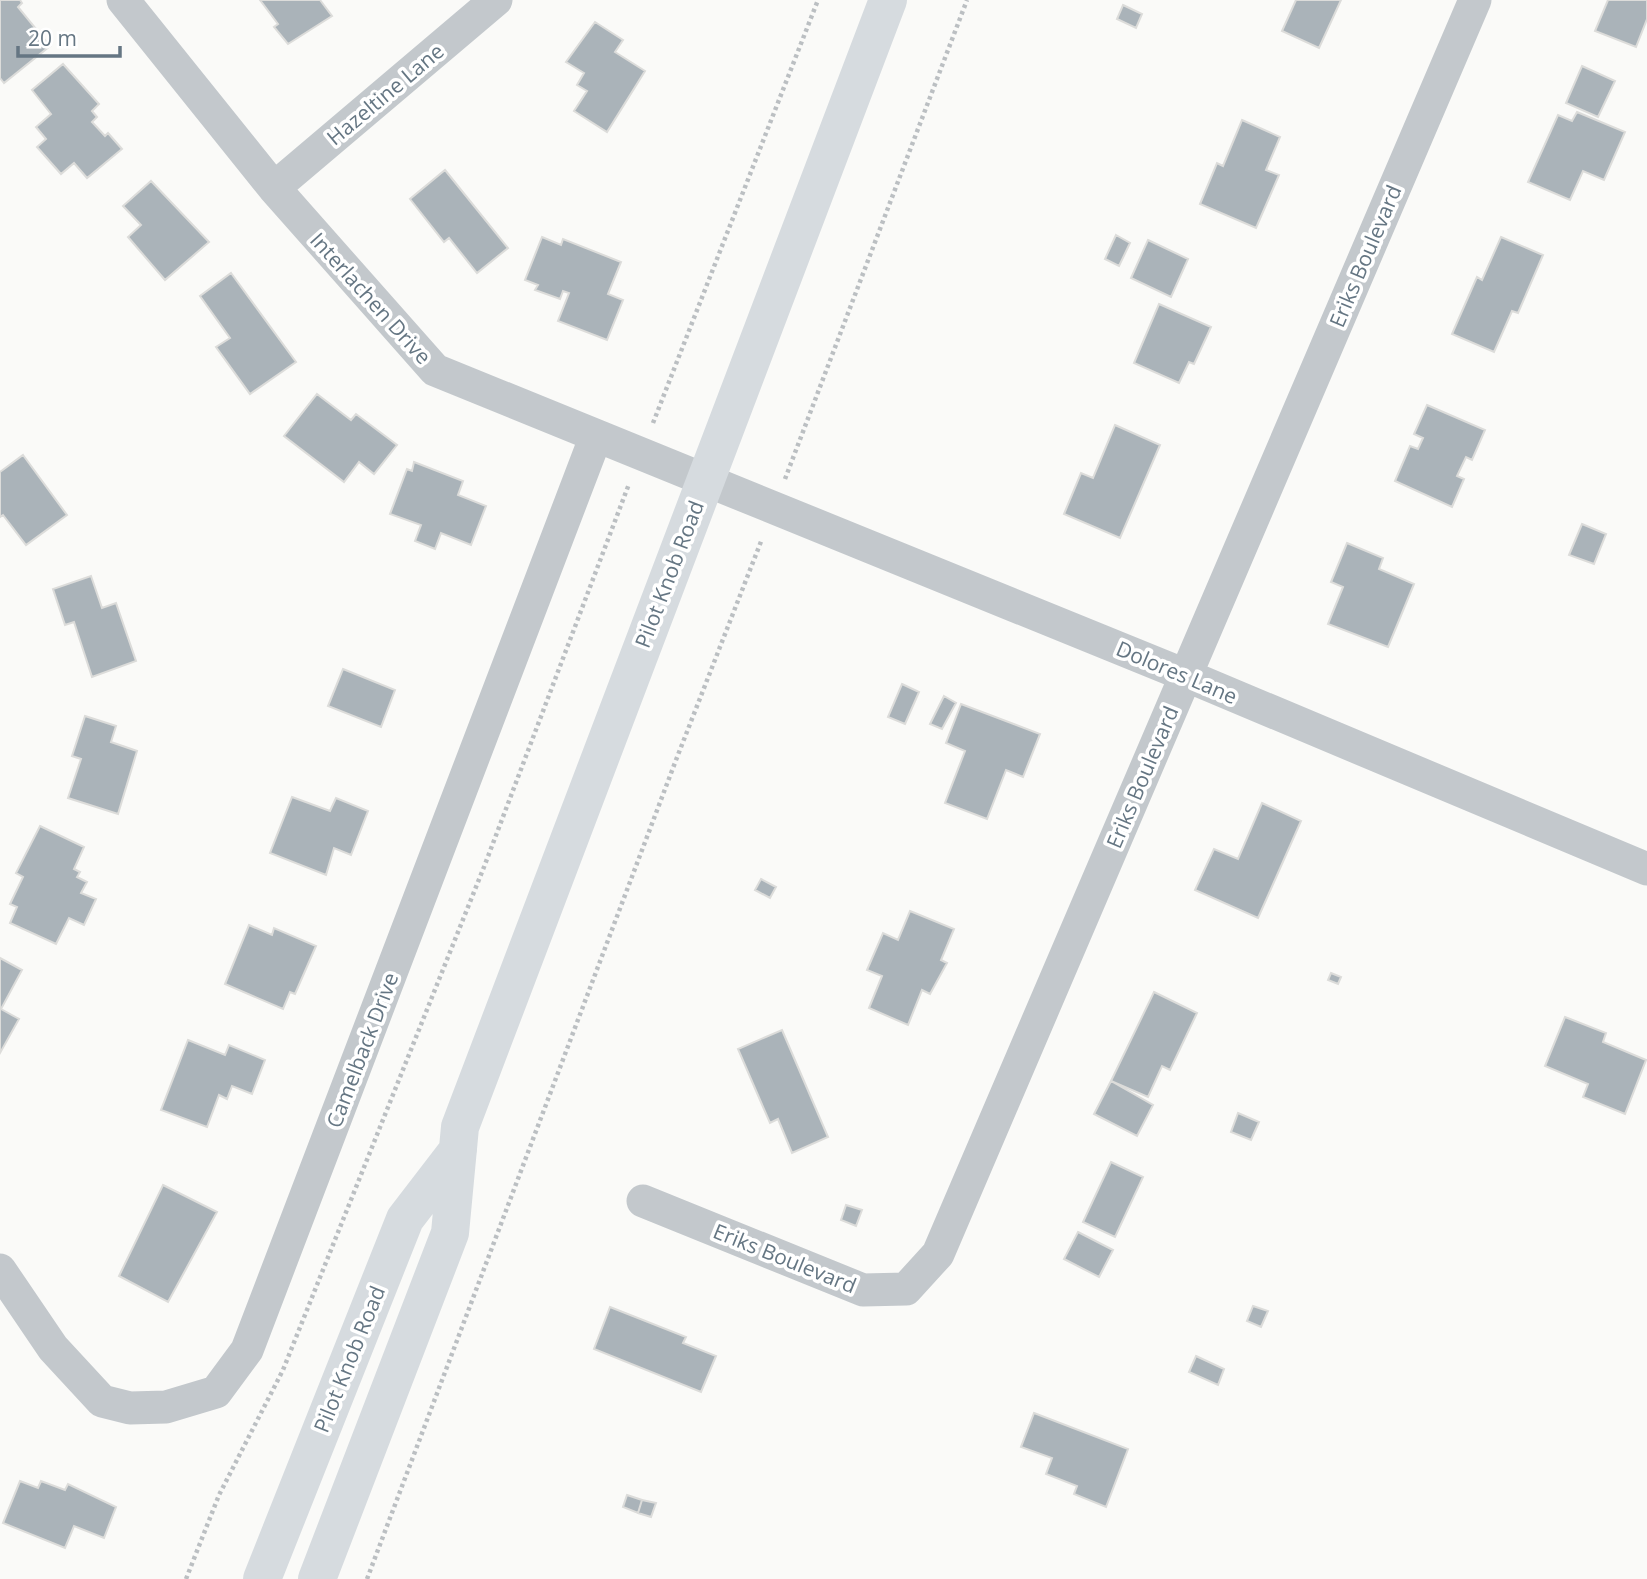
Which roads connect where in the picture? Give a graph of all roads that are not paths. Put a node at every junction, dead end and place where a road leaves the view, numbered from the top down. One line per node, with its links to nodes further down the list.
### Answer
1 (123, 0): 5 (street, Interlachen Drive)
2 (496, 0): 5 (street, Hazeltine Lane)
3 (888, 0): 7 (main road, Pilot Knob Road)
4 (1475, 0): 8 (street, Eriks Boulevard)
5 (274, 188): 6 (street, Interlachen Drive)
6 (596, 436): 7 (street, Interlachen Drive); 12 (street, Camelback Drive)
7 (704, 481): 8 (street, Dolores Lane); 10 (main road, Pilot Knob Road)
8 (1185, 675): 9 (street, Dolores Lane); 11 (street, Eriks Boulevard)
9 (1647, 869)
10 (458, 1150): 13 (main road, Pilot Knob Road); 14 (main road, Pilot Knob Road)
11 (643, 1200)
12 (0, 1270)
13 (262, 1579)
14 (317, 1579)

